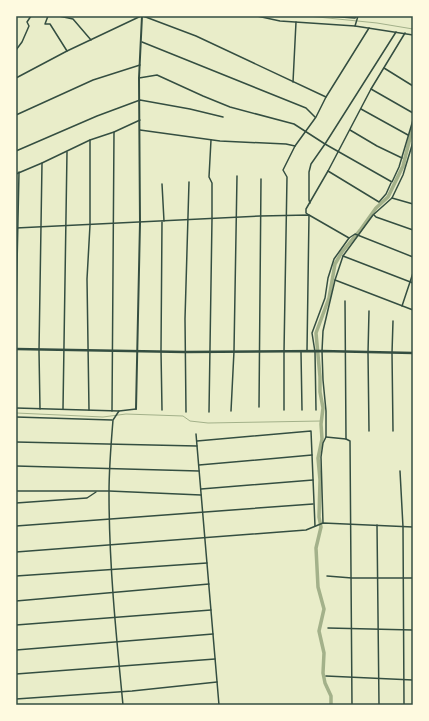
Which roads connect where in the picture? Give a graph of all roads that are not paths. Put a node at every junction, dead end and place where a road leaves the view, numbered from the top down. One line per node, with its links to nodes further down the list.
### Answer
1 (31, 16): 16 (street)
2 (48, 16): 17 (street)
3 (59, 16): 14 (street)
4 (142, 16): 14 (street); 15 (street); 22 (street)
5 (257, 16): 8 (street)
6 (327, 16): 7 (street)
7 (357, 16): 9 (street)
8 (296, 22): 9 (street); 22 (street)
9 (355, 26): 10 (street)
10 (369, 28): 11 (street); 25 (street)
11 (396, 32): 12 (street); 42 (street)
12 (405, 33): 13 (street); 19 (street)
13 (413, 35)
14 (91, 40): 17 (street)
15 (142, 42): 18 (street); 30 (street)
16 (16, 50)
17 (67, 51): 20 (street)
18 (140, 65): 21 (street); 29 (street)
19 (383, 68): 23 (street); 24 (street)
20 (16, 78)
21 (139, 78): 26 (street); 36 (street)
22 (293, 82): 25 (street)
23 (413, 86)
24 (371, 89): 27 (street); 28 (street)
25 (326, 97): 30 (street)
26 (140, 100): 31 (street); 32 (street); 44 (street)
27 (361, 109): 35 (street); 38 (street)
28 (413, 113)
29 (16, 115)
30 (316, 117): 36 (street)
31 (222, 118)
32 (140, 120): 34 (street); 37 (street)
33 (413, 120): 38 (street)
34 (140, 130): 40 (street); 68 (street)
35 (350, 130): 46 (street); 47 (street)
36 (305, 131): 42 (street); 43 (street)
37 (114, 132): 39 (street); 69 (street)
38 (408, 135): 47 (street)
39 (90, 140): 45 (street); 70 (street)
40 (211, 140): 43 (street); 65 (street)
41 (413, 142): 57 (street)
42 (325, 144): 46 (street); 58 (street)
43 (295, 146): 60 (street)
44 (16, 151)
45 (67, 152): 48 (street); 71 (street)
46 (339, 152): 50 (street); 55 (street)
47 (402, 158): 55 (street)
48 (42, 163): 49 (street); 72 (street)
49 (19, 172): 51 (street); 73 (street)
50 (328, 172): 55 (street); 58 (street)
51 (16, 174)
52 (237, 176): 64 (street)
53 (261, 179): 63 (street)
54 (189, 182): 66 (street)
55 (392, 182)
56 (162, 184): 67 (street)
57 (392, 198): 59 (street); 62 (street)
58 (310, 203): 61 (street)
59 (413, 204)
60 (286, 215): 61 (street); 63 (street); 99 (street)
61 (309, 215): 76 (street); 101 (street)
62 (373, 215): 74 (street); 75 (street)
63 (260, 216): 64 (street); 96 (street)
64 (236, 218): 65 (street); 95 (street)
65 (212, 219): 66 (street); 98 (street)
66 (187, 220): 67 (street); 97 (street)
67 (163, 222): 68 (street); 94 (street)
68 (140, 223): 69 (street); 93 (street)
69 (114, 224): 70 (street); 91 (street)
70 (90, 225): 71 (street); 90 (street)
71 (65, 226): 72 (street); 89 (street)
72 (42, 227): 73 (street); 92 (street)
73 (17, 228): 86 (street)
74 (413, 230)
75 (359, 235): 76 (street); 77 (street); 78 (street)
76 (349, 238): 102 (street)
77 (343, 256): 80 (street); 81 (street)
78 (413, 257)
79 (413, 273): 81 (street)
80 (335, 280): 83 (street); 103 (street)
81 (412, 282): 83 (street)
82 (346, 301): 104 (street)
83 (402, 306): 84 (street)
84 (413, 310)
85 (369, 311): 105 (street)
86 (16, 313)
87 (393, 321): 106 (street)
88 (16, 350): 92 (main road)
89 (63, 350): 90 (main road); 92 (main road); 112 (street)
90 (88, 350): 91 (main road); 113 (street)
91 (112, 350): 93 (main road); 118 (street)
92 (39, 351): 111 (street)
93 (136, 351): 94 (main road); 110 (street)
94 (161, 351): 97 (main road); 114 (street)
95 (234, 351): 96 (main road); 98 (main road); 119 (street)
96 (260, 351): 99 (main road); 108 (street)
97 (185, 352): 98 (main road); 121 (street)
98 (210, 352): 122 (street)
99 (284, 352): 100 (main road); 115 (street)
100 (301, 352): 101 (main road); 116 (street)
101 (307, 352): 102 (main road)
102 (315, 352): 103 (main road); 117 (street)
103 (322, 352): 104 (main road); 128 (street)
104 (345, 352): 105 (main road); 129 (street)
105 (368, 353): 106 (main road); 125 (street)
106 (392, 353): 107 (main road); 126 (street)
107 (413, 353)
108 (259, 407)
109 (16, 408): 111 (street)
110 (136, 408): 120 (street)
111 (40, 409): 112 (street)
112 (63, 409): 113 (street)
113 (89, 410): 118 (street)
114 (162, 410)
115 (284, 410)
116 (302, 410)
117 (316, 410)
118 (112, 411): 120 (street)
119 (231, 411)
120 (119, 412): 124 (street)
121 (186, 412)
122 (209, 412)
123 (16, 417): 124 (street)
124 (113, 420): 132 (street)
125 (369, 431)
126 (393, 431)
127 (196, 434): 130 (street)
128 (326, 437): 129 (street); 150 (street)
129 (346, 439): 151 (street)
130 (197, 441): 133 (street); 134 (street)
131 (16, 442): 132 (street)
132 (111, 443): 133 (street); 137 (street)
133 (197, 446): 135 (street)
134 (312, 455): 135 (street); 140 (street)
135 (199, 465): 138 (street)
136 (16, 466): 137 (street)
137 (110, 468): 138 (street); 144 (street)
138 (199, 471): 141 (street)
139 (400, 471): 156 (street)
140 (313, 480): 141 (street); 147 (street)
141 (201, 489): 145 (street)
142 (16, 491): 143 (street)
143 (96, 492): 144 (street); 146 (street)
144 (109, 492): 145 (street); 149 (street)
145 (201, 495): 148 (street)
146 (16, 503)
147 (313, 504): 148 (street); 154 (street)
148 (203, 512): 149 (street); 157 (street)
149 (110, 520): 153 (street); 158 (street)
150 (323, 523): 151 (street); 154 (street)
151 (351, 525): 152 (street); 164 (street)
152 (377, 525): 156 (street); 165 (street)
153 (16, 526)
154 (315, 526): 157 (street)
155 (413, 526): 156 (street)
156 (403, 527): 166 (street)
157 (205, 537): 158 (street); 160 (street)
158 (111, 544): 159 (street); 161 (street)
159 (16, 552)
160 (207, 563): 161 (street); 168 (street)
161 (111, 569): 162 (street); 169 (street)
162 (16, 576)
163 (327, 576): 164 (street)
164 (352, 578): 165 (street); 175 (street)
165 (377, 578): 166 (street); 176 (street)
166 (402, 578): 167 (street); 177 (street)
167 (413, 578)
168 (209, 584): 169 (street); 171 (street)
169 (113, 593): 170 (street); 172 (street)
170 (16, 601)
171 (211, 610): 172 (street); 179 (street)
172 (114, 618): 173 (street); 180 (street)
173 (16, 625)
174 (328, 628): 175 (street)
175 (352, 628): 176 (street); 186 (street)
176 (378, 628): 177 (street); 187 (street)
177 (402, 630): 178 (street); 188 (street)
178 (413, 630)
179 (213, 634): 180 (street); 182 (street)
180 (116, 643): 181 (street); 183 (street)
181 (16, 650)
182 (215, 659): 183 (street); 190 (street)
183 (119, 666): 184 (street); 191 (street)
184 (16, 674)
185 (326, 676): 186 (street)
186 (352, 677): 187 (street); 195 (street)
187 (379, 678): 188 (street); 196 (street)
188 (404, 680): 189 (street); 197 (street)
189 (413, 680)
190 (217, 682): 191 (street); 194 (street)
191 (122, 691): 192 (street); 193 (street)
192 (16, 699)
193 (123, 705)
194 (219, 705)
195 (352, 705)
196 (379, 705)
197 (404, 705)

